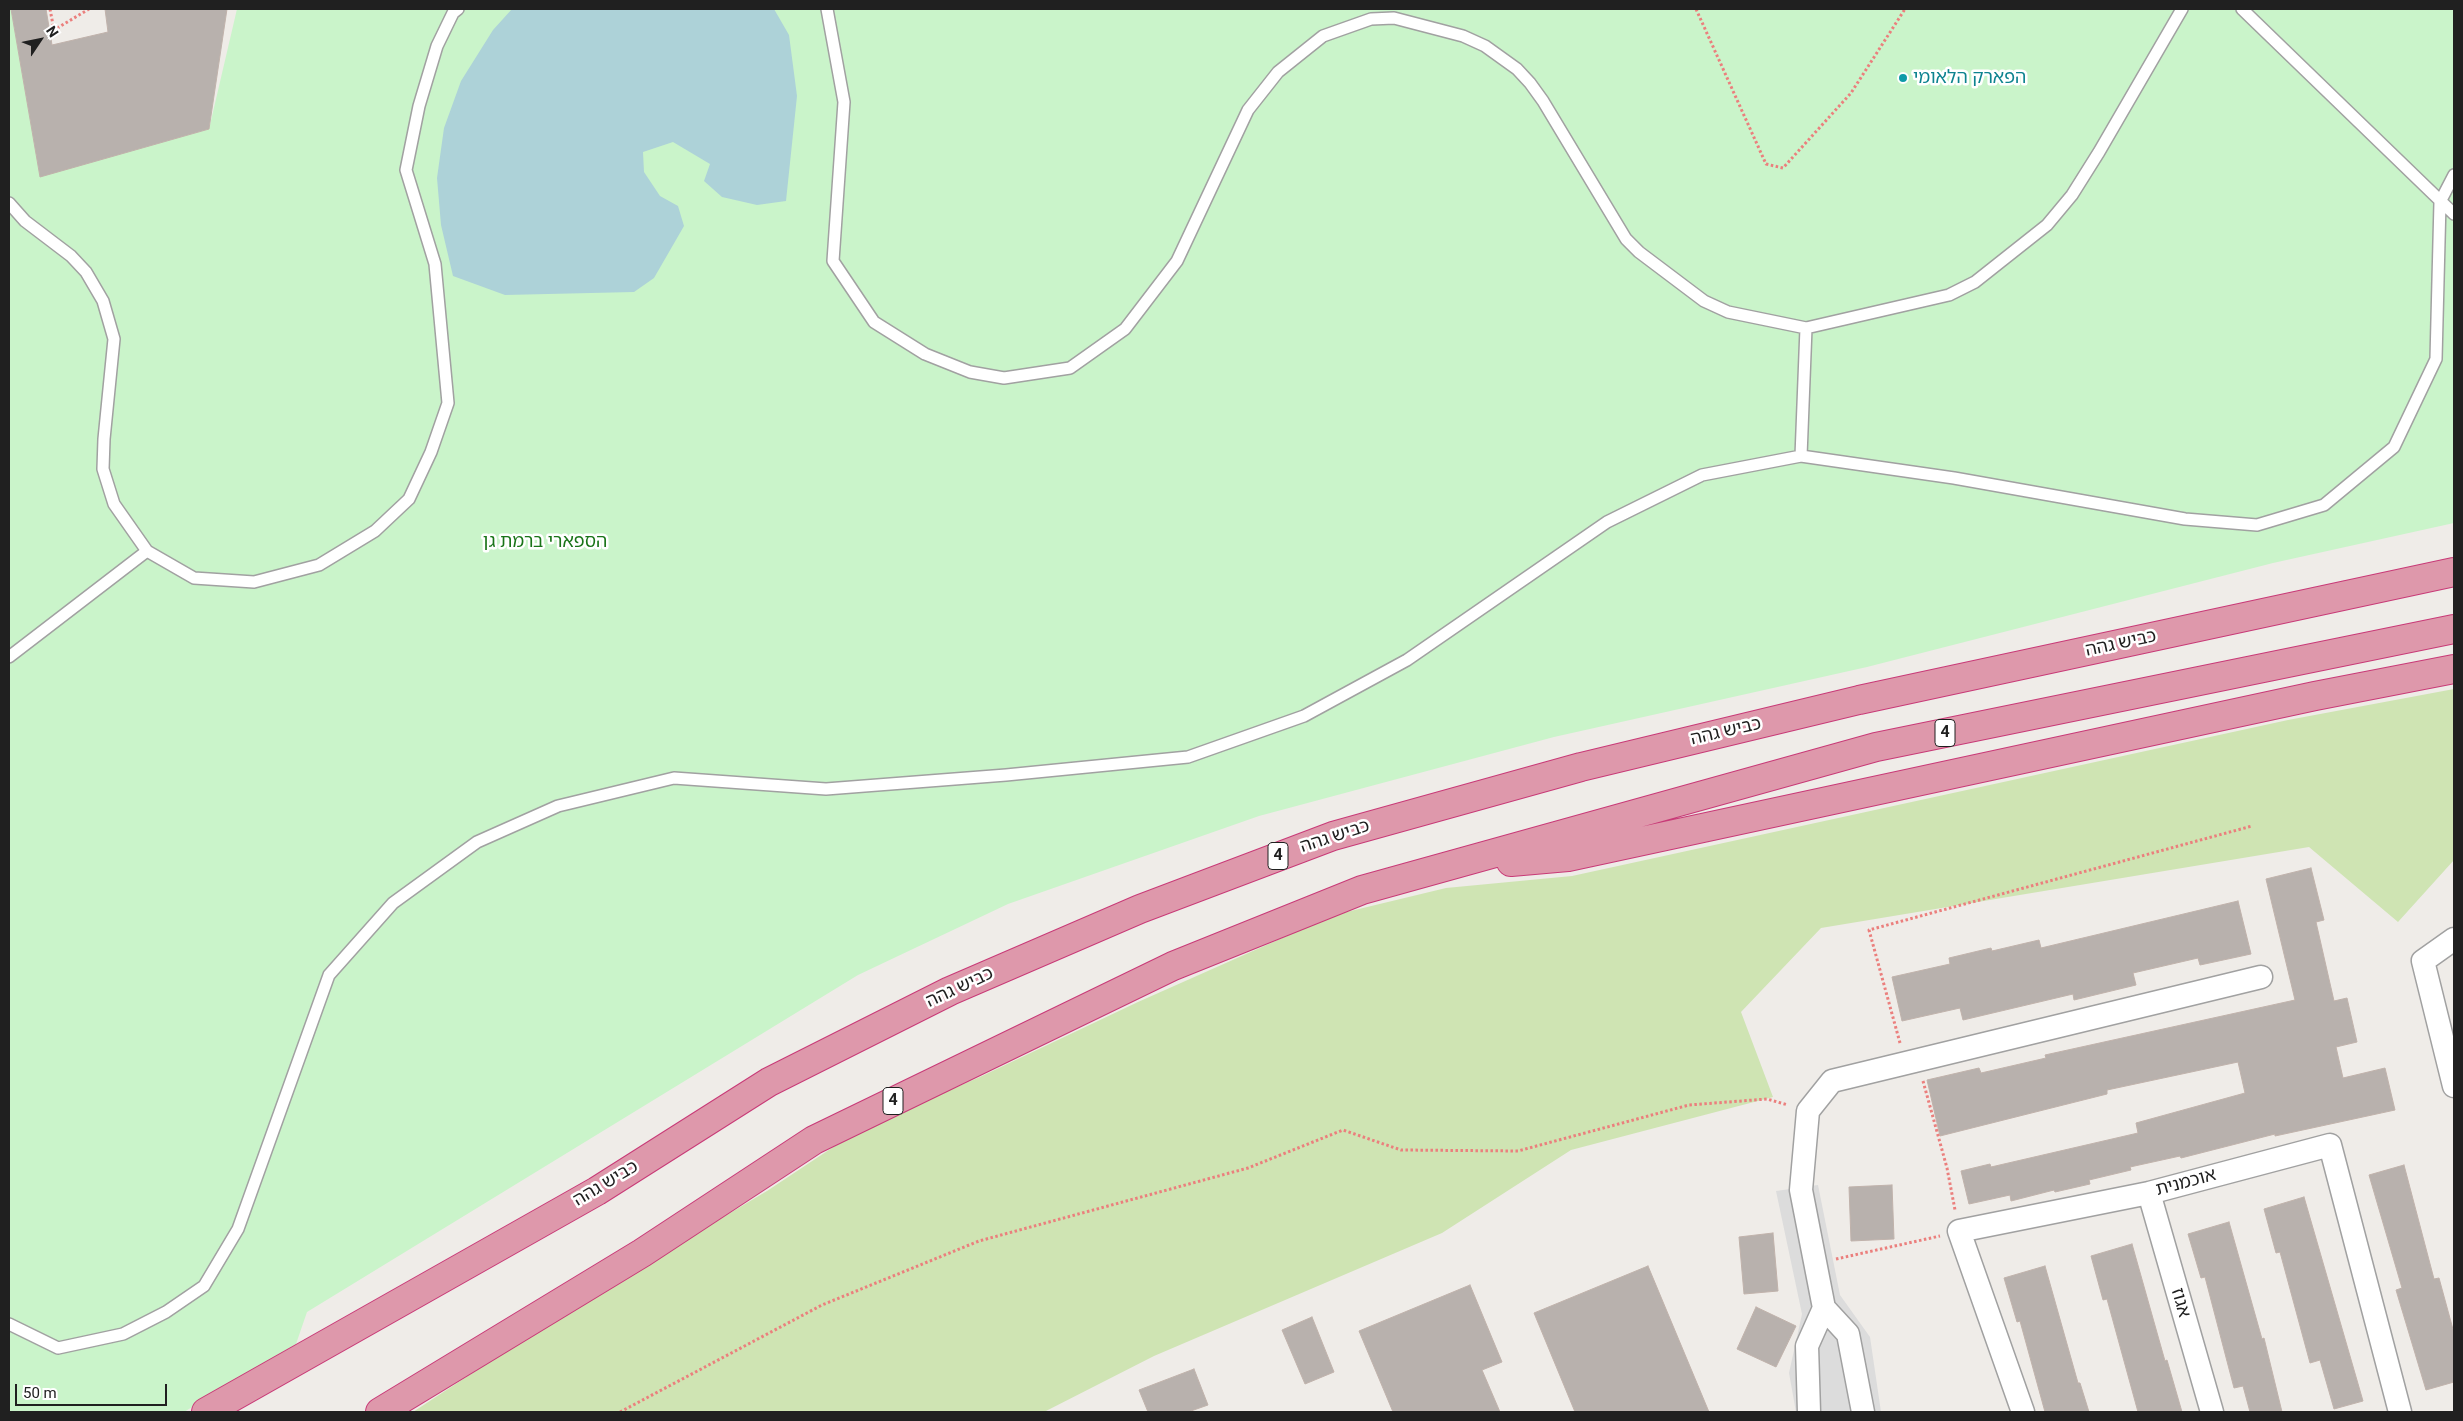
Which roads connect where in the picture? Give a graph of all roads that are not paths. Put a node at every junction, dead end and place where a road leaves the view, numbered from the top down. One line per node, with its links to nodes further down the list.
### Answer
1 (458, 9): 11 (lane)
2 (827, 9): 9 (lane)
3 (2182, 9): 9 (lane)
4 (2242, 9): 6 (lane)
5 (2454, 175): 6 (lane)
6 (2440, 202): 8 (lane); 10 (lane)
7 (9, 203): 11 (lane)
8 (2454, 214)
9 (1806, 328): 10 (lane)
10 (1801, 456): 22 (lane)
11 (147, 551): 14 (lane)
12 (2454, 572): 23 (highway, כביש גהה / 4)
13 (2454, 630): 16 (highway, 4)
14 (9, 657)
15 (2454, 669): 16 (highway)
16 (1444, 867): 24 (highway, 4)
17 (2454, 939): 19 (street)
18 (2262, 976): 21 (street)
19 (2454, 1086)
20 (2149, 1193): 27 (street, אוכמנית); 28 (street, אגוז); 29 (street, אוכמנית)
21 (1824, 1308): 25 (street); 26 (street)
22 (9, 1324)
23 (206, 1412)
24 (380, 1412)
25 (1809, 1412)
26 (1863, 1412)
27 (2023, 1412)
28 (2212, 1412)
29 (2400, 1412)

